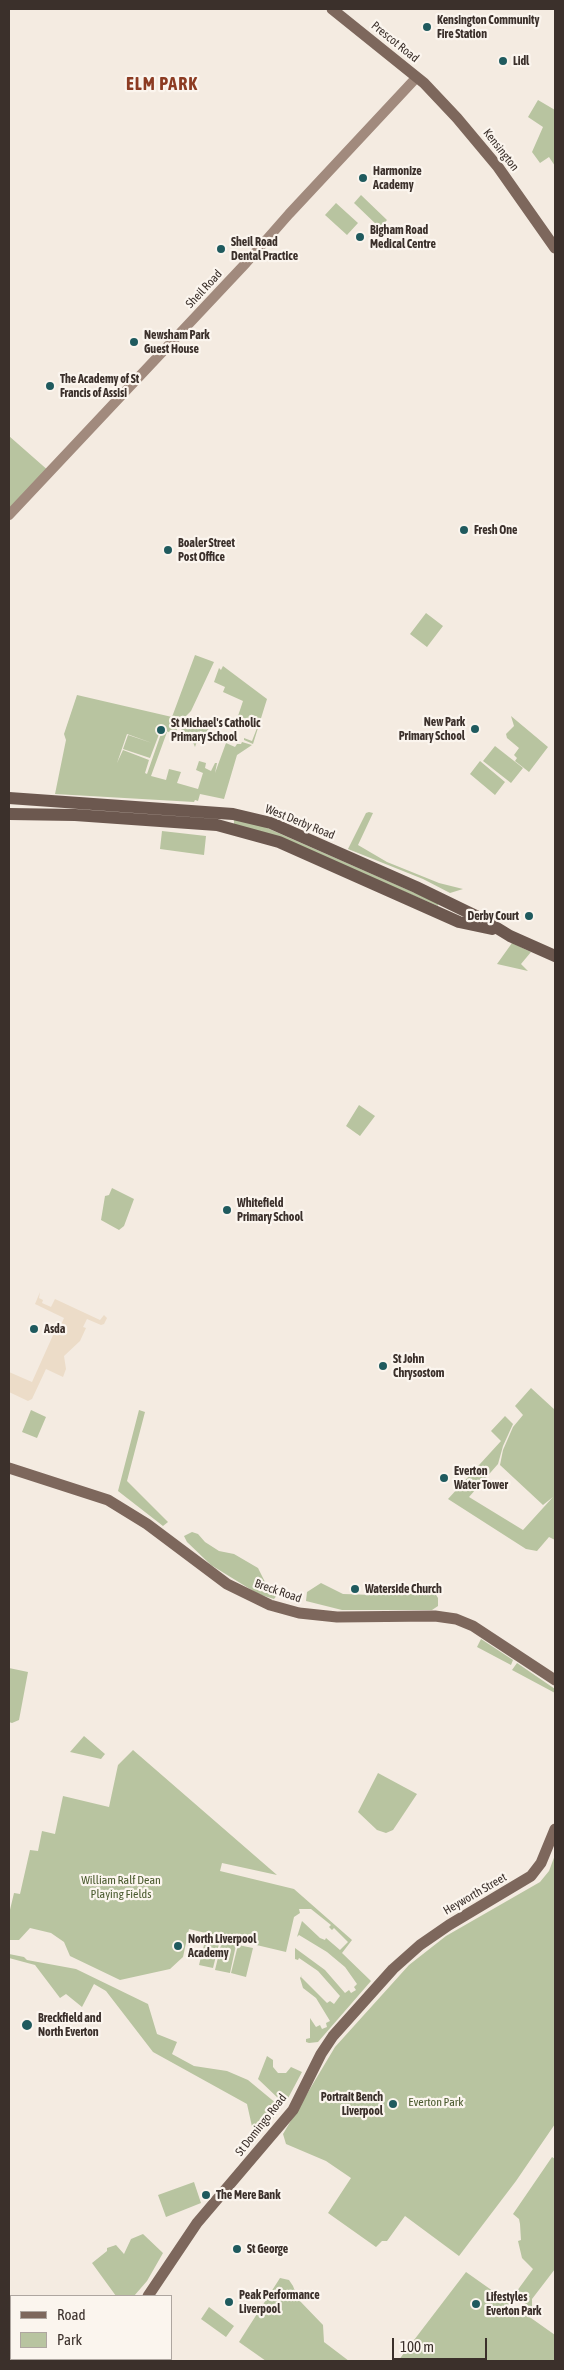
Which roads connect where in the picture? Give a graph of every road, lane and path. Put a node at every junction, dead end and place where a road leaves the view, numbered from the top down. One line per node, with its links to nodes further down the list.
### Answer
1 (332, 9): 2 (main road, Prescot Road)
2 (416, 78): 3 (main road, Kensington); 4 (main road, Sheil Road)
3 (555, 248)
4 (9, 515)
5 (9, 798): 7 (highway, West Derby Road)
6 (9, 814): 7 (highway, West Derby Road)
7 (504, 932): 8 (highway, West Derby Road)
8 (555, 956)
9 (9, 1468): 10 (main road, Breck Road)
10 (555, 1680)
11 (555, 1829): 12 (main road, Heyworth Street)
12 (393, 1969): 13 (main road, St Domingo Road)
13 (149, 2295)

